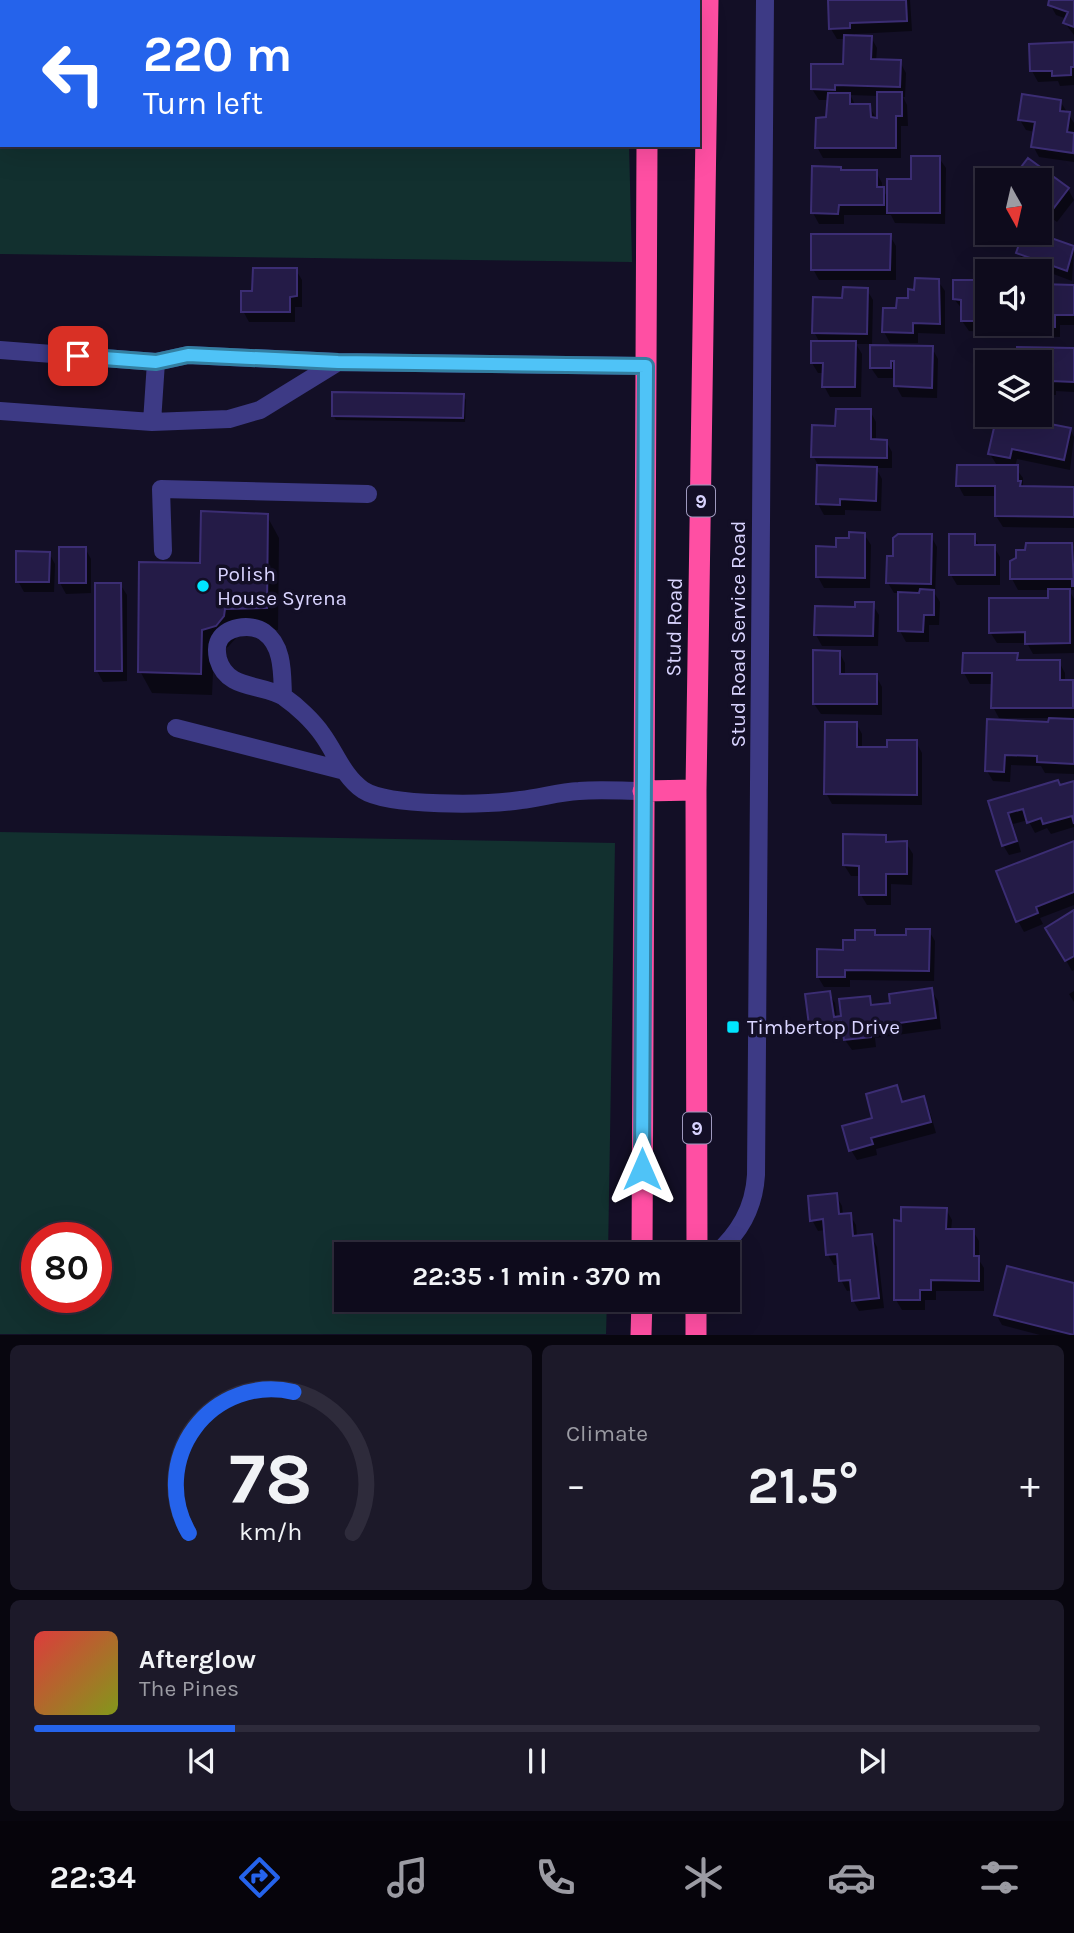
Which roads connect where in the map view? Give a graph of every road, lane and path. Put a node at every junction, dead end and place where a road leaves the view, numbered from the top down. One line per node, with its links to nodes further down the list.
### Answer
1 (708, 0): 15 (highway, Stud Road / 9)
2 (765, 0): 19 (street, Stud Road Service Road)
3 (647, 147): 7 (highway, Stud Road)
4 (0, 350): 5 (street)
5 (156, 362): 6 (street); 9 (street)
6 (338, 362): 7 (street); 9 (street)
7 (646, 366): 16 (highway, Stud Road)
8 (0, 411): 9 (street)
9 (152, 422)
10 (368, 494): 11 (street)
11 (163, 551)
12 (283, 696): 14 (street)
13 (176, 728): 14 (street)
14 (345, 771): 16 (street)
15 (696, 790): 16 (highway); 18 (highway, Stud Road / 9)
16 (643, 791): 17 (highway, Stud Road)
17 (642, 1242)
18 (697, 1242)
19 (727, 1242)
20 (642, 1312): 22 (highway)
21 (696, 1312): 23 (highway)
22 (641, 1335)
23 (696, 1335)

